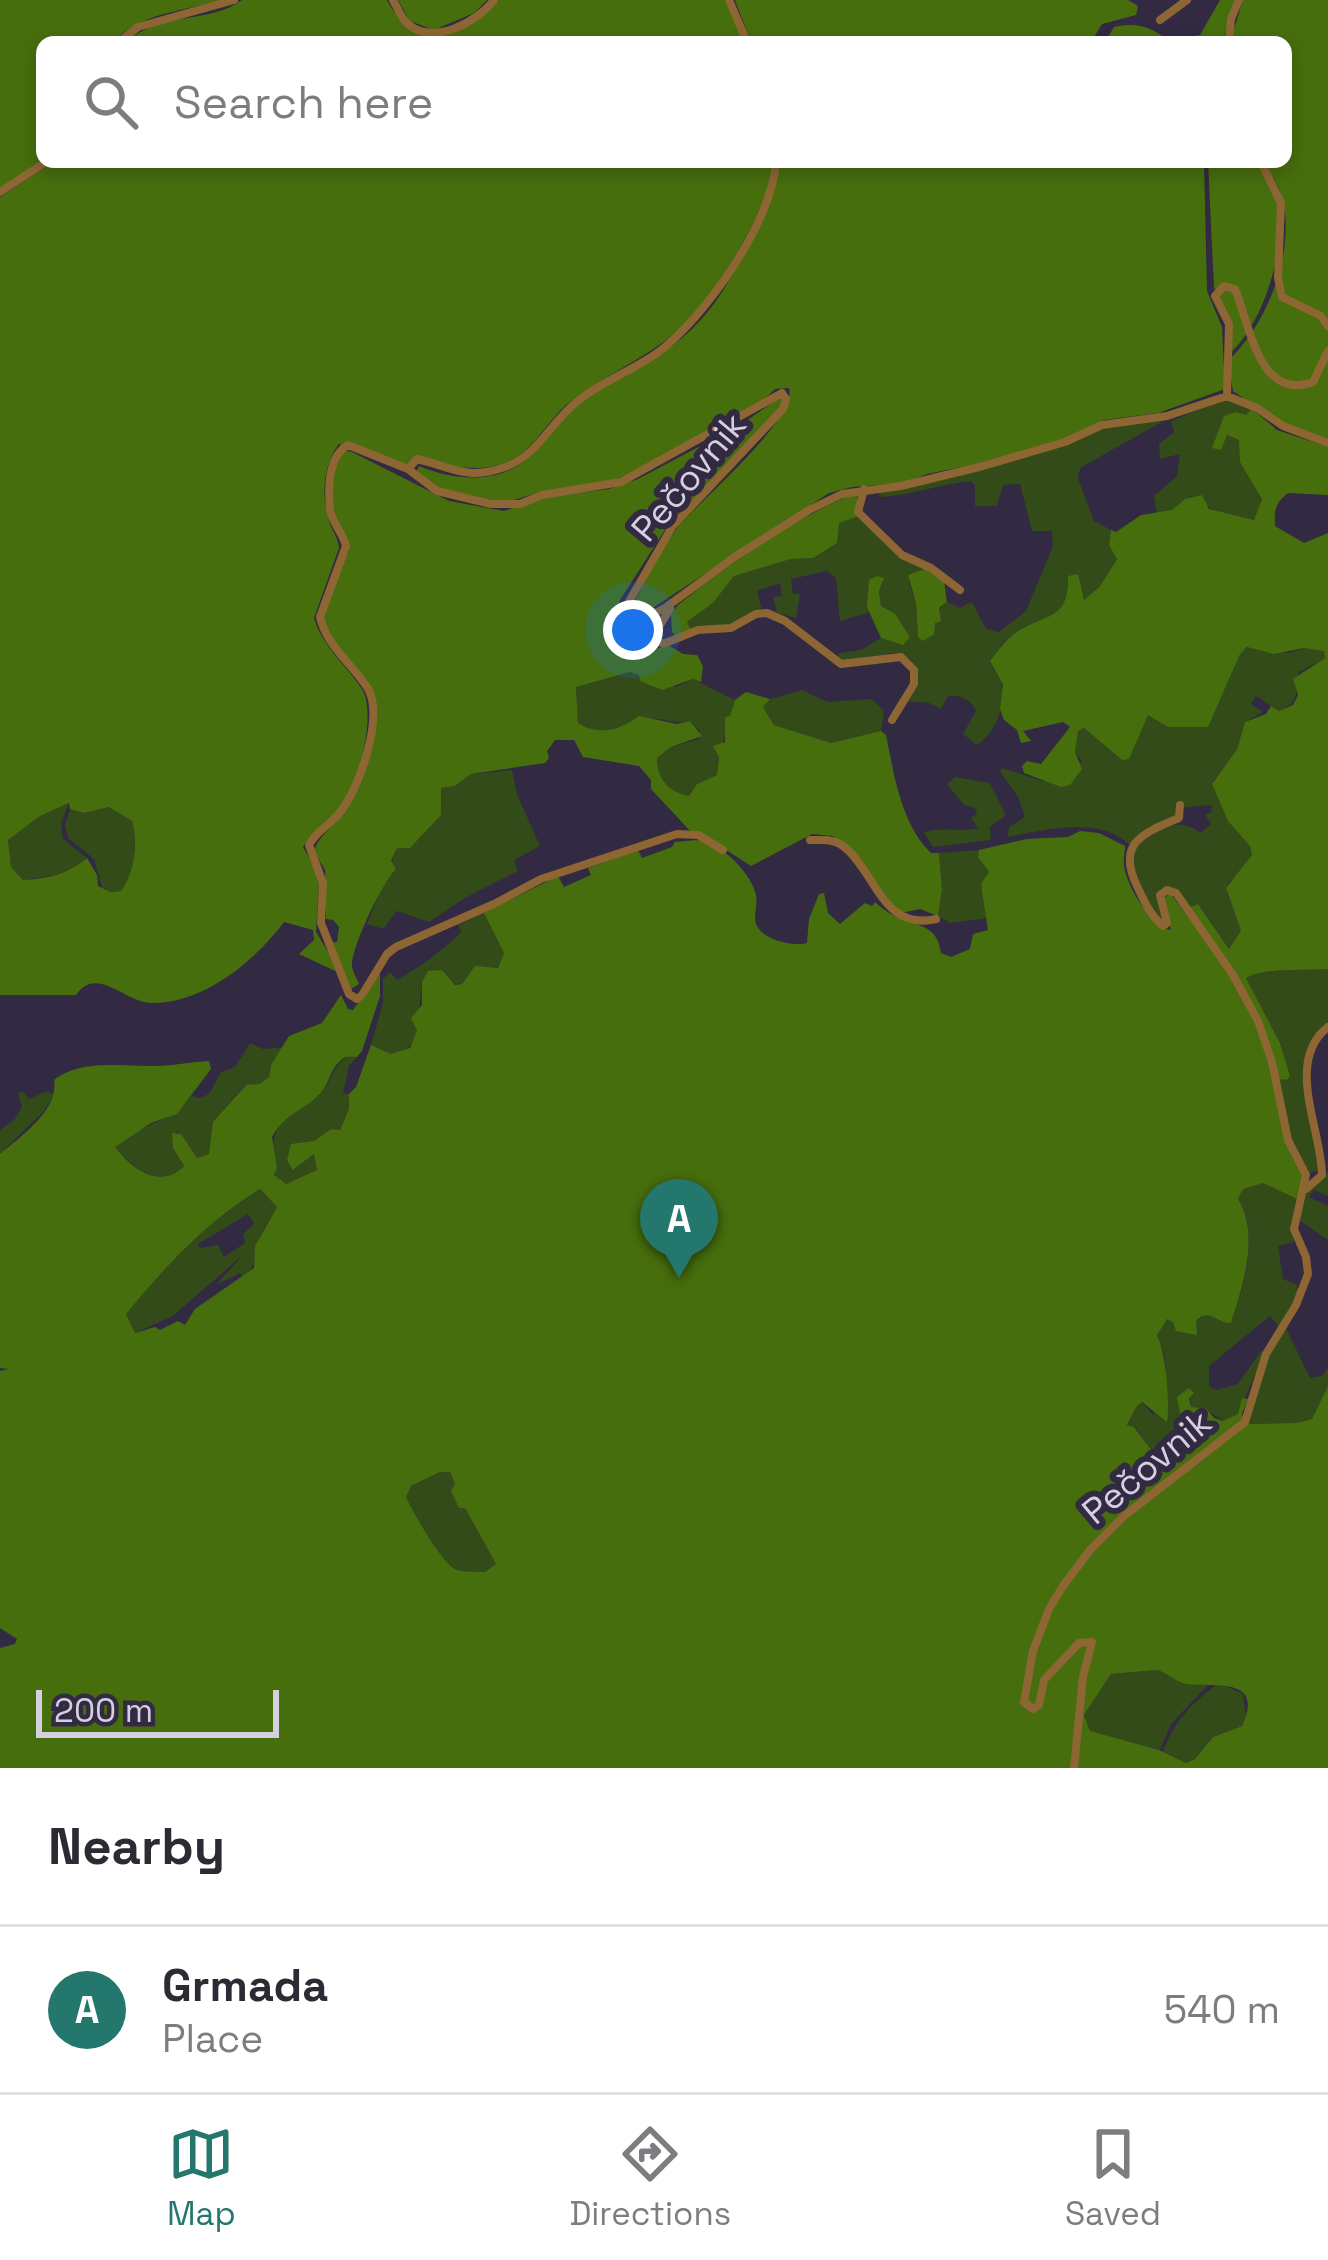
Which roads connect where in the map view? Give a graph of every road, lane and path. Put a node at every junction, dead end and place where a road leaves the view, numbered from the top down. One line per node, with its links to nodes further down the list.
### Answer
1 (234, 0): 8 (street)
2 (393, 0): 3 (street)
3 (494, 0)
4 (729, 0): 9 (street)
5 (1186, 0): 7 (street)
6 (1239, 0): 10 (street)
7 (1160, 20)
8 (127, 36)
9 (744, 36)
10 (1229, 36)
11 (37, 168): 14 (street)
12 (774, 168): 19 (street)
13 (1264, 168): 15 (street)
14 (0, 192)
15 (1328, 326)
16 (1328, 350): 17 (street)
17 (1228, 396): 18 (street); 20 (street, Pečovnik)
18 (1328, 443)
19 (409, 470): 22 (street, Pečovnik); 26 (street)
20 (864, 489): 21 (street); 22 (street, Pečovnik)
21 (960, 590)
22 (674, 602): 23 (street)
23 (892, 720)
24 (1180, 806): 29 (street, Pečovnik)
25 (810, 840): 27 (street)
26 (723, 850)
27 (936, 919)
28 (1328, 1027): 29 (street, Pečovnik)
29 (1306, 1189): 30 (street, Pečovnik)
30 (1074, 1768)

